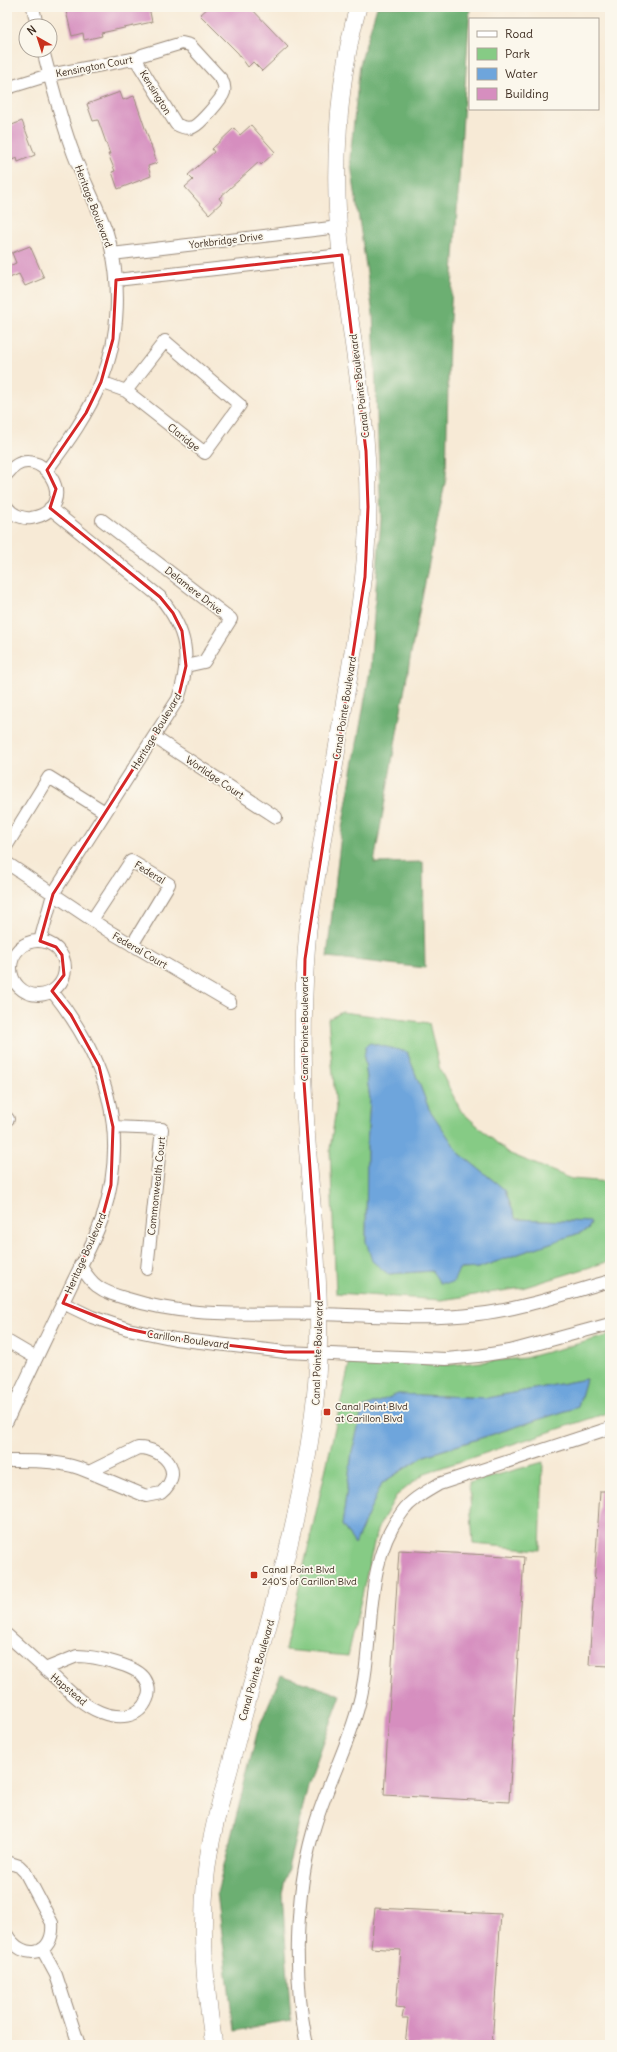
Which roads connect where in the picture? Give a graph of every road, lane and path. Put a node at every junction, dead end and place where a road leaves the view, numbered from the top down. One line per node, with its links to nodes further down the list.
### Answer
1 (33, 7): 3 (street)
2 (358, 7): 8 (street, Canal Pointe Boulevard)
3 (35, 18)
4 (45, 58): 6 (street, Heritage Boulevard)
5 (138, 58): 5 (street, Kensington); 6 (street, Kensington Court)
6 (49, 75): 7 (street, Kensington Court); 9 (street, Heritage Boulevard)
7 (7, 88)
8 (339, 227): 9 (street, Yorkbridge Drive); 10 (street, Canal Pointe Boulevard)
9 (112, 254): 11 (street, Heritage Boulevard)
10 (342, 255): 11 (street); 37 (street, Canal Pointe Boulevard)
11 (116, 280): 12 (street, Heritage Boulevard)
12 (101, 382): 13 (street); 14 (street, Heritage Boulevard)
13 (126, 391): 13 (street, Claridge)
14 (47, 470): 15 (street); 17 (street)
15 (7, 474)
16 (7, 507): 17 (street)
17 (50, 508): 19 (street, Heritage Boulevard)
18 (102, 520): 19 (street, Delamere Drive)
19 (186, 666): 20 (street, Heritage Boulevard)
20 (154, 737): 21 (street, Heritage Boulevard); 22 (street, Worlidge Court)
21 (105, 812): 23 (street); 25 (street, Heritage Boulevard)
22 (276, 817)
23 (7, 845)
24 (9, 868): 25 (street, Federal Court)
25 (53, 894): 26 (street, Federal Court); 27 (street, Heritage Boulevard)
26 (92, 920): 28 (street, Federal Court); 28 (street, Federal)
27 (40, 941): 29 (street); 30 (street)
28 (132, 945): 31 (street, Federal Court)
29 (10, 982): 30 (street)
30 (52, 991): 32 (street, Heritage Boulevard)
31 (230, 1002)
32 (113, 1127): 33 (street, Heritage Boulevard); 34 (street, Commonwealth Court)
33 (80, 1265): 36 (street, Heritage Boulevard); 37 (street)
34 (147, 1269)
35 (610, 1281): 37 (street)
36 (63, 1303): 40 (street, Carillon Boulevard); 41 (street, Heritage Boulevard)
37 (320, 1314): 40 (street, Canal Pointe Boulevard)
38 (610, 1324): 40 (street, Carillon Boulevard)
39 (7, 1341): 41 (street)
40 (318, 1352): 52 (street, Canal Pointe Boulevard)
41 (36, 1358): 42 (street, Heritage Boulevard)
42 (7, 1421)
43 (610, 1428): 53 (street)
44 (7, 1461): 45 (street)
45 (89, 1472): 45 (street)
46 (7, 1635): 47 (street, Hapstead)
47 (45, 1669): 47 (street, Hapstead)
48 (7, 1862): 50 (street)
49 (7, 1935): 50 (street)
50 (42, 1949): 51 (street)
51 (79, 2045)
52 (214, 2045)
53 (307, 2045)

